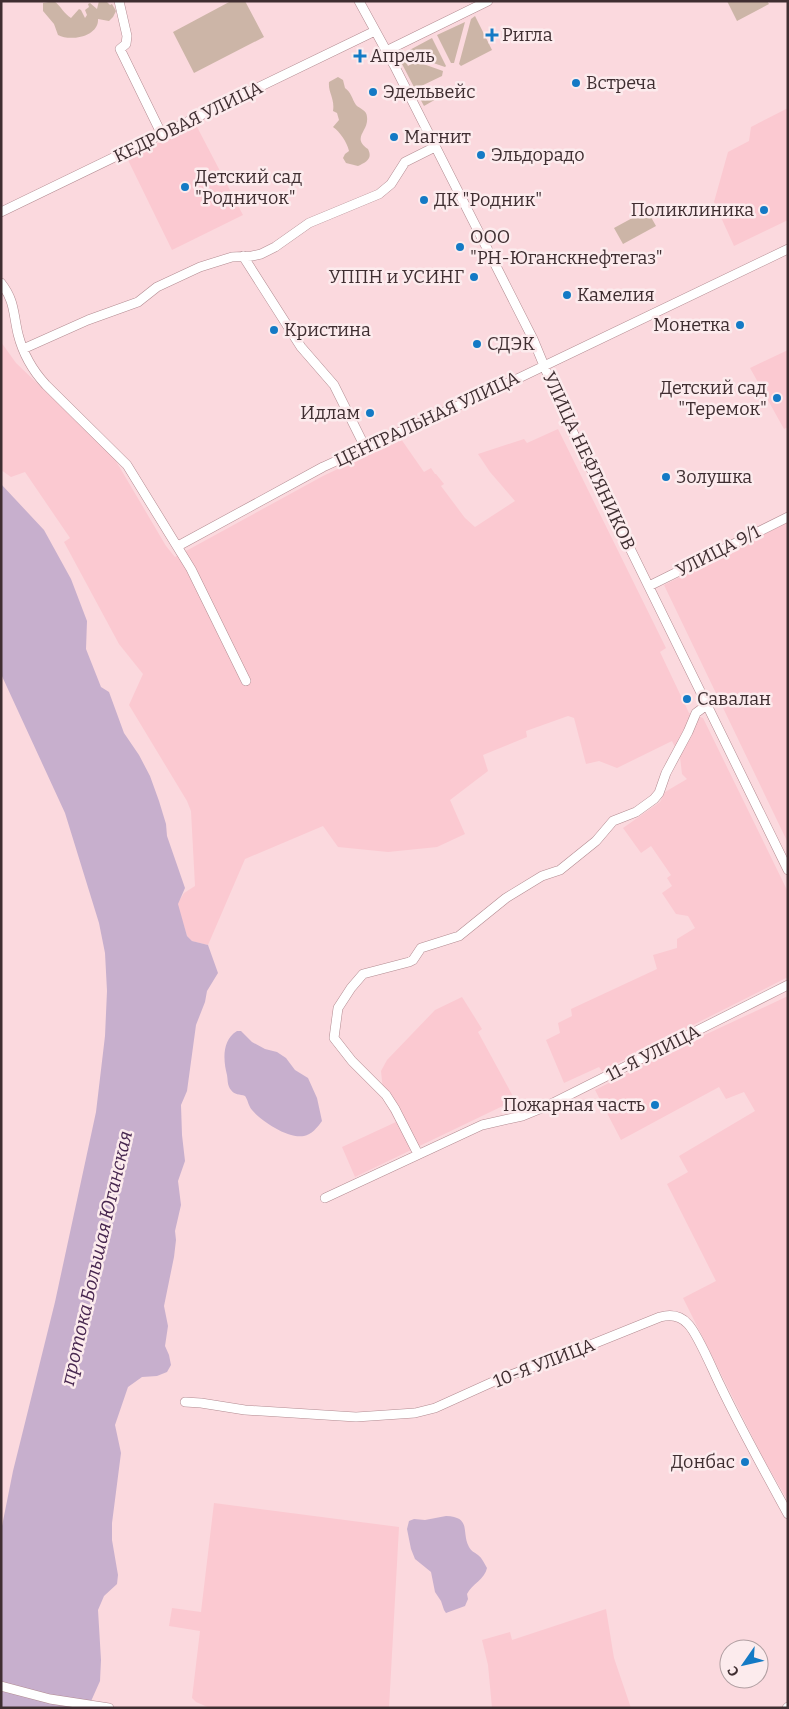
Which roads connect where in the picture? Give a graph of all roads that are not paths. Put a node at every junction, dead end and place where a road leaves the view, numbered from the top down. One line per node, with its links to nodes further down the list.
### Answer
1 (119, 1): 6 (street)
2 (359, 1): 4 (street, УЛИЦА НЕФТЯНИКОВ)
3 (488, 1): 5 (street)
4 (375, 31): 5 (street, УЛИЦА НЕФТЯНИКОВ); 6 (street, КЕДРОВАЯ УЛИЦА)
5 (386, 51): 7 (street, УЛИЦА НЕФТЯНИКОВ)
6 (162, 135): 8 (street, КЕДРОВАЯ УЛИЦА)
7 (435, 147): 10 (street); 13 (street, УЛИЦА НЕФТЯНИКОВ)
8 (1, 212)
9 (788, 249): 13 (street, ЦЕНТРАЛЬНАЯ УЛИЦА)
10 (243, 256): 12 (street); 14 (street)
11 (1, 283): 12 (street)
12 (23, 349): 16 (street)
13 (544, 365): 14 (street, ЦЕНТРАЛЬНАЯ УЛИЦА); 17 (street, УЛИЦА НЕФТЯНИКОВ)
14 (364, 448): 16 (street, ЦЕНТРАЛЬНАЯ УЛИЦА)
15 (788, 517): 17 (street, УЛИЦА 9/1)
16 (178, 546): 18 (street)
17 (649, 586): 19 (street, УЛИЦА НЕФТЯНИКОВ)
18 (246, 681)
19 (708, 704): 20 (street, УЛИЦА НЕФТЯНИКОВ); 22 (street)
20 (788, 870)
21 (788, 985): 22 (street, 11-Я УЛИЦА)
22 (418, 1154): 23 (street, 11-Я УЛИЦА)
23 (325, 1198)
24 (185, 1402): 25 (street, 10-Я УЛИЦА)
25 (788, 1514)
26 (1, 1686): 27 (street)
27 (109, 1708)

